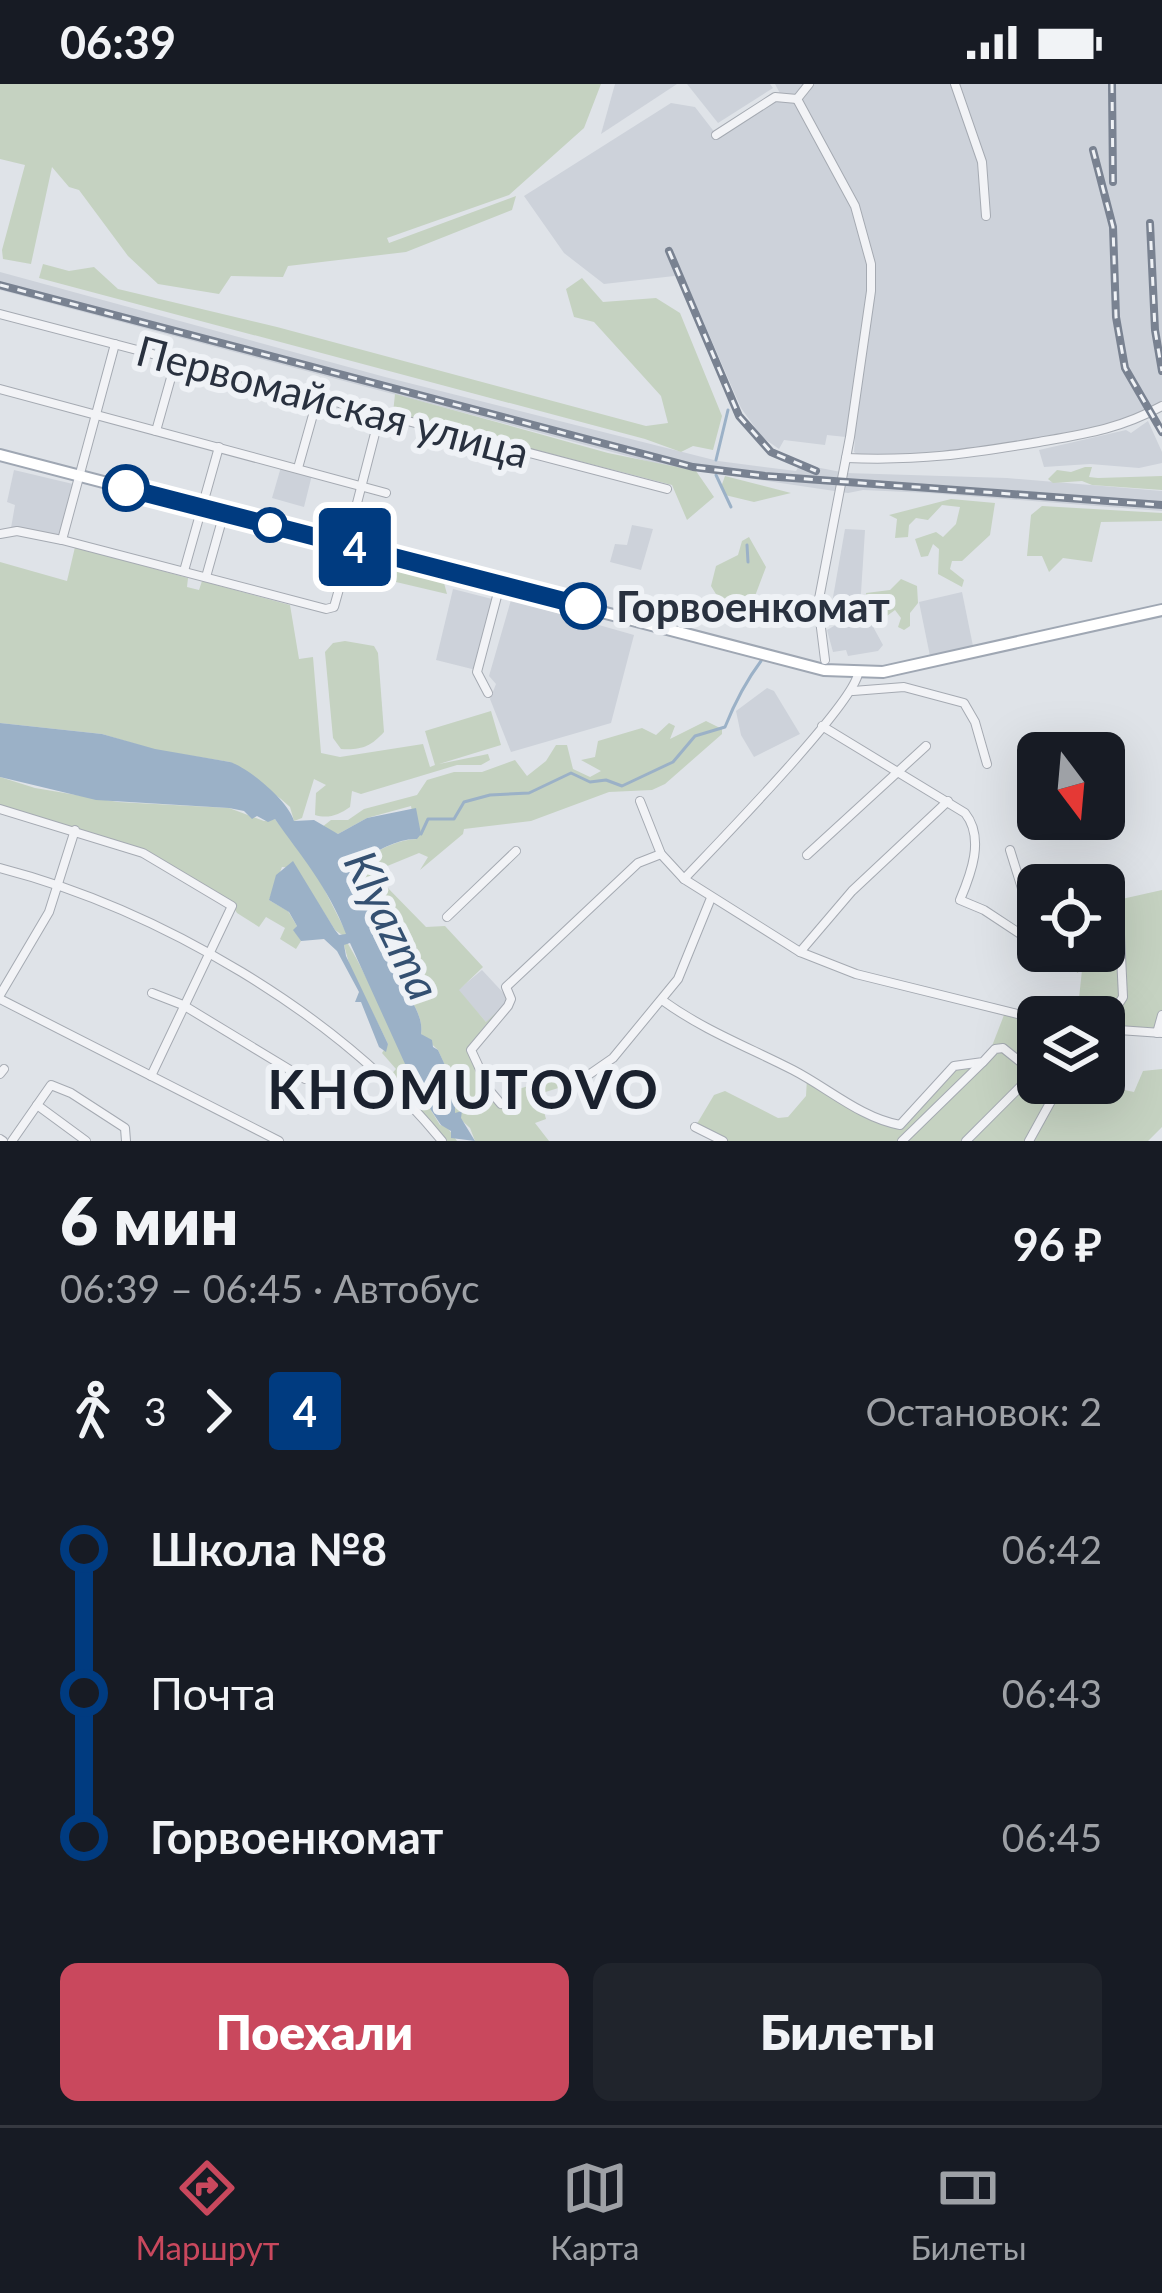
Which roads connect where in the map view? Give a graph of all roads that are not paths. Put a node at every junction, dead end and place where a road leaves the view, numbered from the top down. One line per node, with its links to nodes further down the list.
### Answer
1 (809, 84): 3 (street)
2 (955, 84): 5 (street)
3 (796, 99): 4 (street); 17 (street)
4 (716, 135)
5 (986, 216)
6 (0, 314): 7 (street, Первомайская улица)
7 (116, 344): 8 (street, Первомайская улица); 13 (street)
8 (176, 360): 10 (street, Первомайская улица); 14 (street)
9 (0, 389): 13 (street)
10 (317, 397): 12 (street, Первомайская улица); 18 (street)
11 (1162, 406): 17 (street)
12 (380, 414): 20 (street); 21 (street, Первомайская улица)
13 (96, 415): 14 (street); 19 (street)
14 (156, 430): 15 (street)
15 (219, 447): 18 (street); 23 (street)
16 (0, 455): 19 (main road)
17 (846, 458): 32 (street)
18 (298, 468): 20 (street)
19 (79, 475): 23 (main road); 26 (street)
20 (362, 486): 22 (street); 27 (street)
21 (667, 489)
22 (386, 493)
23 (202, 507): 24 (main road); 28 (street)
24 (224, 513): 27 (main road); 29 (street)
25 (0, 534): 26 (street)
26 (62, 540): 28 (street)
27 (346, 545): 29 (street); 30 (main road)
28 (184, 571): 29 (street)
29 (206, 577)
30 (500, 584): 32 (main road); 35 (street)
31 (1162, 610): 33 (main road)
32 (824, 664): 33 (main road)
33 (858, 674): 34 (street)
34 (852, 691): 36 (street); 38 (street)
35 (488, 692)
36 (822, 726): 39 (street); 49 (street)
37 (926, 746): 39 (street)
38 (986, 764)
39 (898, 773): 41 (street); 47 (street)
40 (640, 801): 46 (street)
41 (948, 801): 44 (street); 53 (street)
42 (0, 809): 43 (street)
43 (75, 830): 50 (street); 54 (street)
44 (1010, 850)
45 (516, 851): 52 (street)
46 (662, 854): 49 (street); 69 (street)
47 (807, 855)
48 (0, 868): 50 (street)
49 (684, 879): 51 (street)
50 (59, 883): 54 (street); 56 (street)
51 (711, 898): 53 (street); 57 (street)
52 (447, 917)
53 (800, 952): 59 (street)
54 (209, 954): 58 (street); 77 (street)
55 (152, 993): 58 (street)
56 (0, 997): 65 (street)
57 (662, 1000): 64 (street); 66 (street)
58 (183, 1005): 65 (street); 67 (street)
59 (1017, 1013)
60 (1162, 1015): 62 (street)
61 (1125, 1030): 62 (street)
62 (1160, 1033)
63 (1017, 1059): 64 (street)
64 (982, 1062): 79 (street)
65 (151, 1076): 76 (street)
66 (586, 1076)
67 (305, 1079)
68 (1017, 1093): 80 (street)
69 (501, 1104)
70 (1045, 1104): 81 (street)
71 (37, 1105): 73 (street); 74 (street); 75 (street)
72 (695, 1127): 78 (street)
73 (12, 1141)
74 (86, 1141)
75 (125, 1141)
76 (279, 1141)
77 (442, 1141)
78 (723, 1141)
79 (902, 1141)
80 (966, 1141)
81 (1029, 1141)

